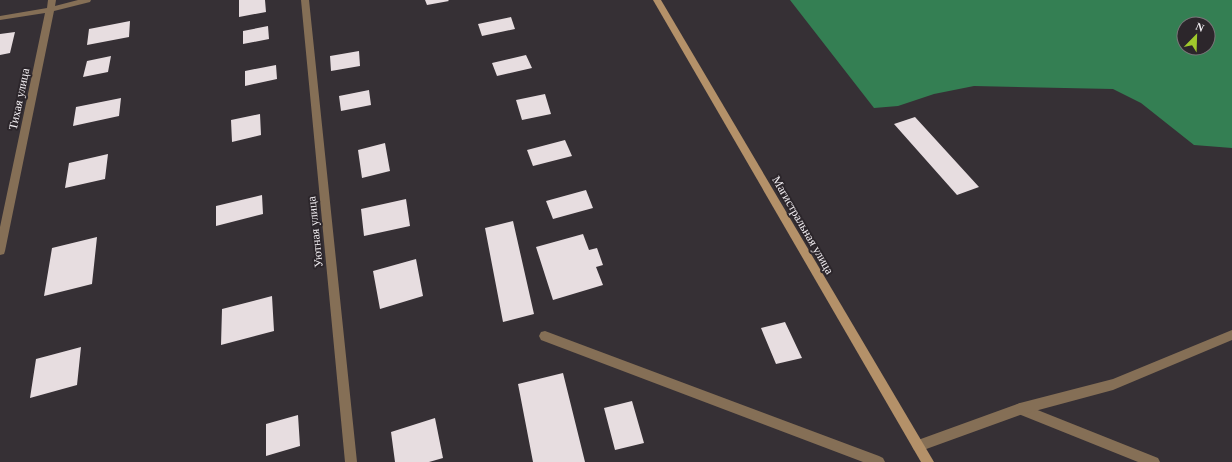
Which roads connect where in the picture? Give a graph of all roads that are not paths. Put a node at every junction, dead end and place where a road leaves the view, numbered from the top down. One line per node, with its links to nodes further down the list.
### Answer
1 (52, 0): 5 (street, Тихая улица)
2 (87, 0): 5 (street)
3 (305, 0): 12 (street, Уютная улица)
4 (657, 0): 11 (main road, Магистральная улица)
5 (49, 10): 6 (street); 7 (street, Тихая улица)
6 (0, 18)
7 (0, 251)
8 (1232, 335): 10 (street)
9 (545, 336): 13 (street)
10 (1020, 409): 11 (street); 15 (street)
11 (918, 446): 14 (main road, Магистральная улица)
12 (351, 462)
13 (879, 462)
14 (928, 462)
15 (1154, 462)

